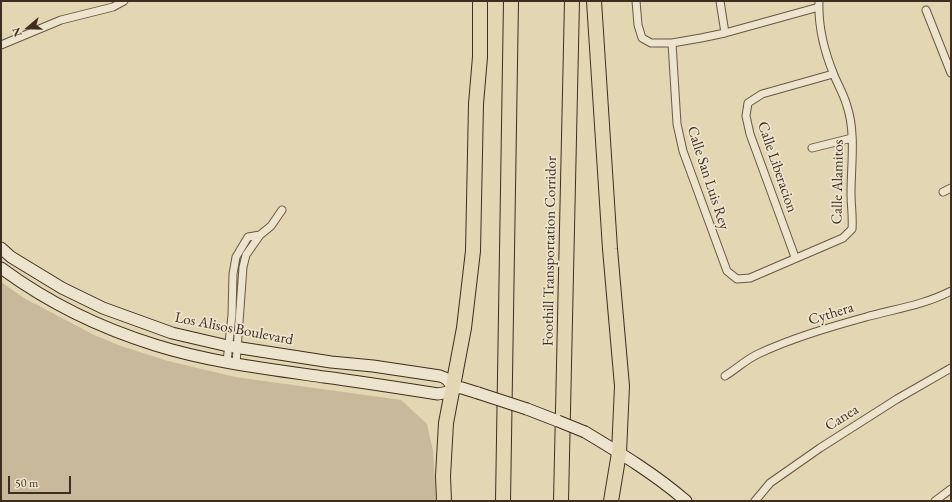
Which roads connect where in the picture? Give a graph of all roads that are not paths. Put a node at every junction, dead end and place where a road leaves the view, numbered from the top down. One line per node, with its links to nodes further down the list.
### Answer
1 (124, 1): 12 (street)
2 (480, 1): 29 (highway)
3 (511, 1): 33 (highway)
4 (572, 1): 34 (highway, Foothill Transportation Corridor)
5 (594, 1): 30 (highway)
6 (636, 1): 11 (street)
7 (720, 1): 10 (street)
8 (819, 4): 10 (street); 14 (street, Calle Alamitos)
9 (926, 10): 13 (street)
10 (725, 33): 11 (street)
11 (672, 43): 23 (street, Calle San Luis Rey)
12 (1, 45)
13 (951, 73)
14 (833, 74): 15 (street, Calle Alamitos); 21 (street, Calle Liberacion)
15 (852, 138): 16 (street); 21 (street, Calle Alamitos)
16 (812, 148)
17 (951, 188): 18 (street)
18 (943, 192)
19 (282, 210): 25 (street)
20 (1, 248): 25 (main road, Los Alisos Boulevard)
21 (795, 258): 23 (street, Calle Alamitos)
22 (1, 268): 26 (main road, Los Alisos Boulevard)
23 (726, 271)
24 (951, 291): 28 (street, Cythera)
25 (233, 347): 26 (street); 29 (main road, Los Alisos Boulevard)
26 (231, 363): 29 (main road, Los Alisos Boulevard)
27 (951, 368): 37 (street, Canea)
28 (726, 376)
29 (452, 387): 30 (main road, Los Alisos Boulevard, bridge); 32 (highway)
30 (619, 453): 35 (highway); 36 (main road, Los Alisos Boulevard)
31 (951, 489): 38 (street)
32 (444, 501)
33 (503, 501)
34 (561, 501)
35 (611, 501)
36 (686, 501)
37 (755, 501)
38 (935, 501)

